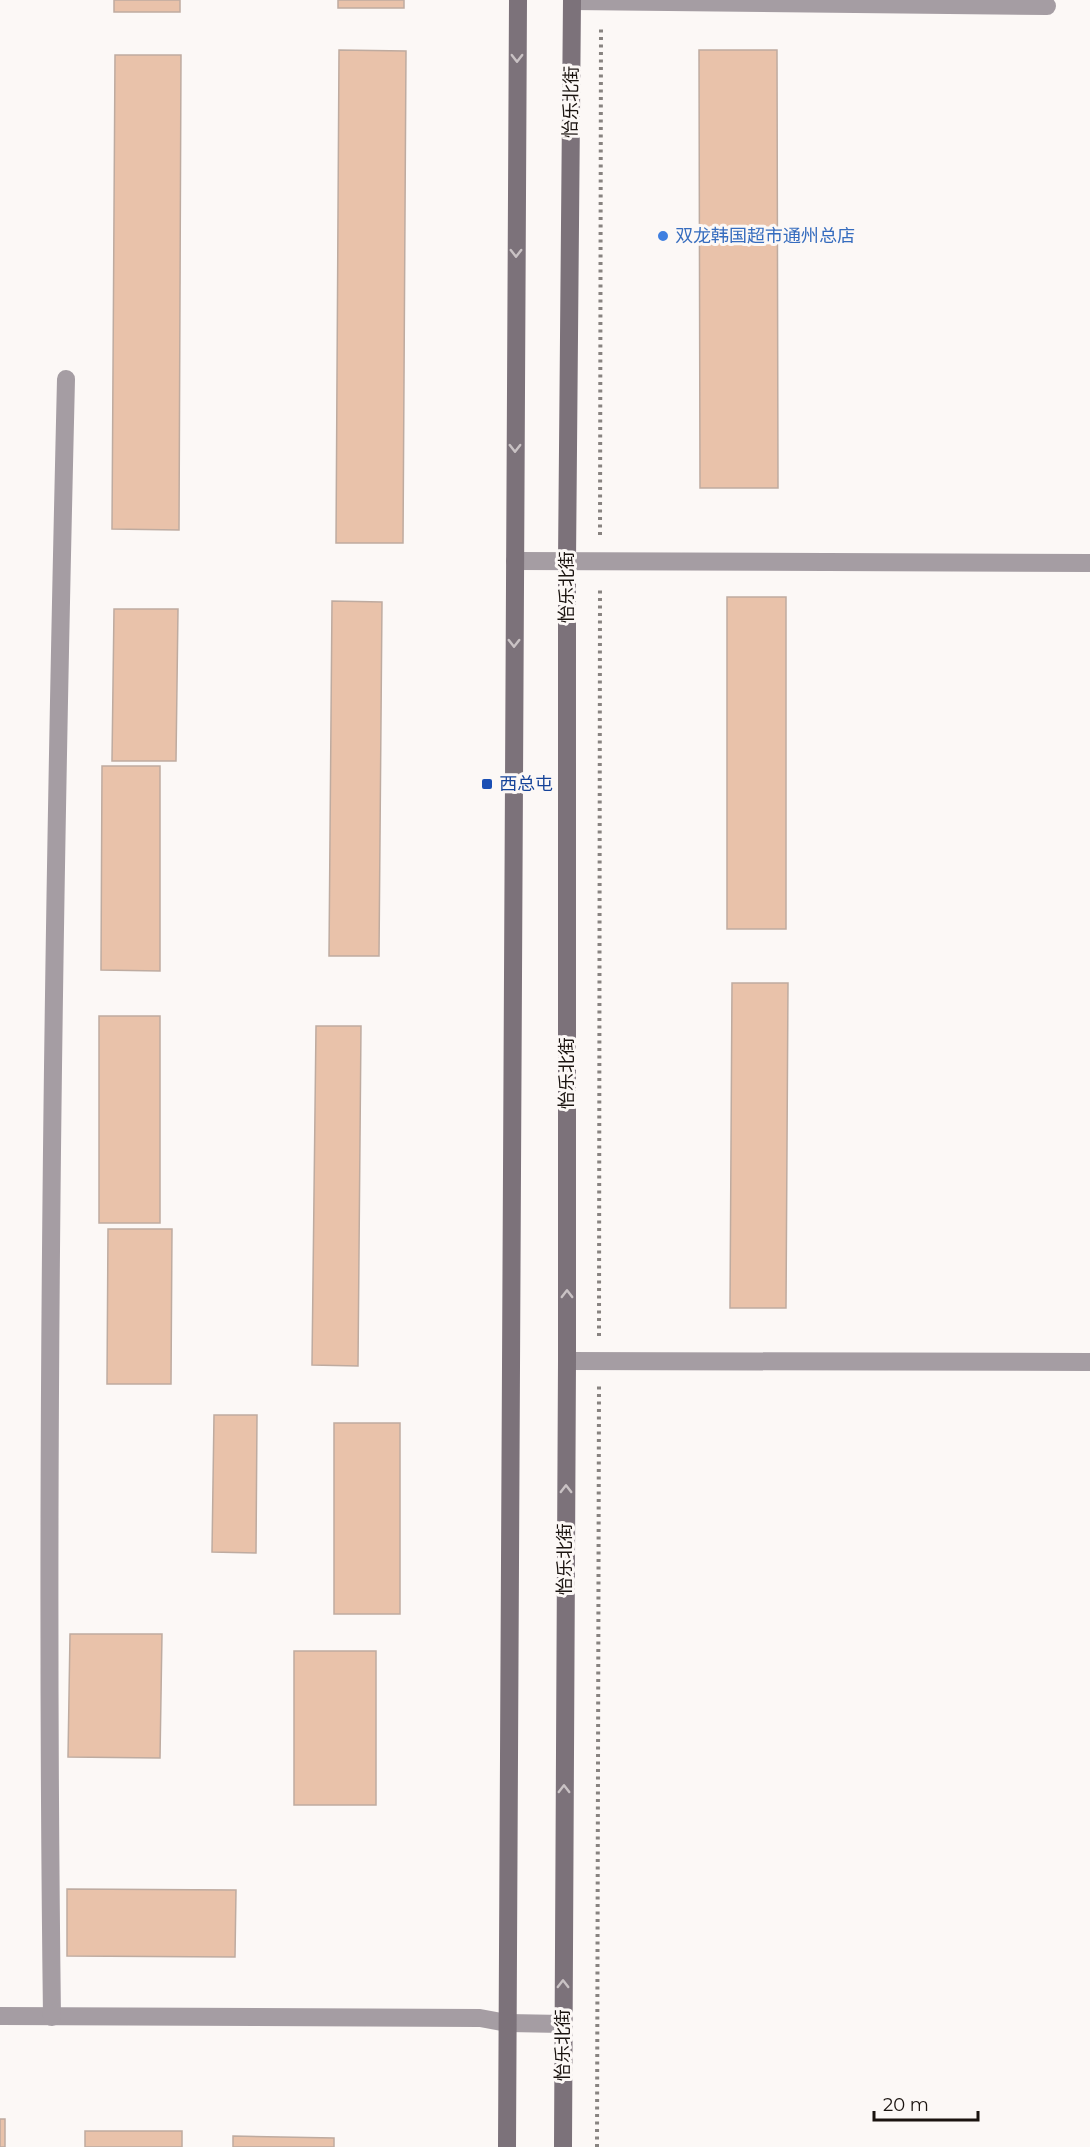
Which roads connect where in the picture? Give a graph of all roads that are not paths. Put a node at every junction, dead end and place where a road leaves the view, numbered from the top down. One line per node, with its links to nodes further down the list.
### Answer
1 (518, 0): 5 (main road, one-way to 5)
2 (572, 0): 3 (street); 6 (main road, 怡乐北街)
3 (1047, 6)
4 (66, 379): 11 (street)
5 (515, 561): 6 (street); 12 (main road, one-way to 12)
6 (567, 561): 7 (street); 8 (main road, 怡乐北街, one-way to 6)
7 (1090, 563)
8 (567, 1361): 9 (street); 13 (main road, 怡乐北街, one-way to 8)
9 (1090, 1362)
10 (0, 2016): 11 (street)
11 (52, 2016): 12 (street)
12 (507, 2023): 13 (street); 14 (main road)
13 (563, 2024): 15 (main road, 怡乐北街)
14 (507, 2147)
15 (563, 2147)

